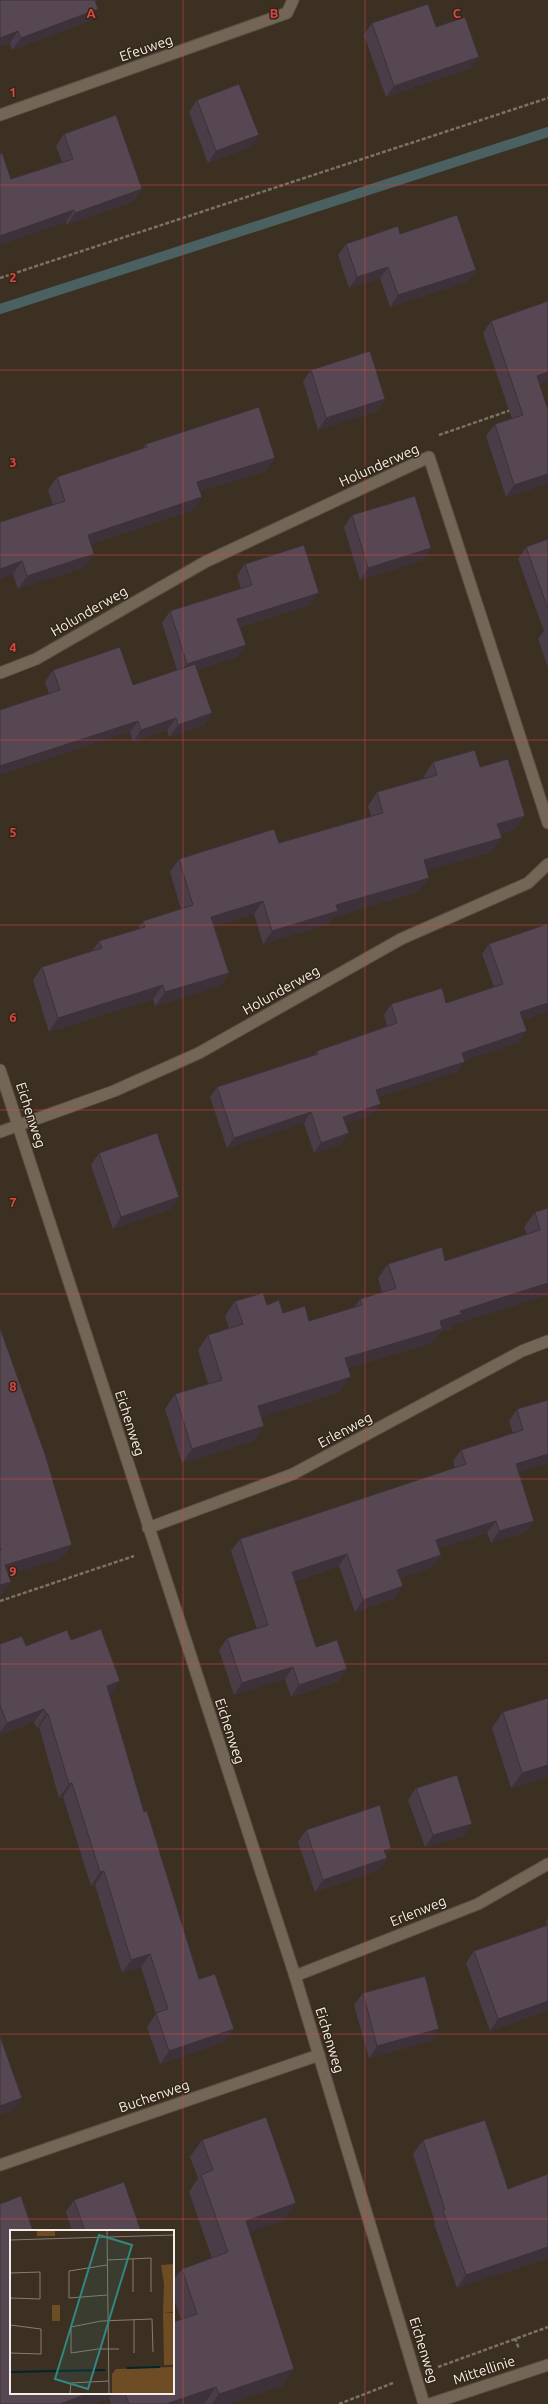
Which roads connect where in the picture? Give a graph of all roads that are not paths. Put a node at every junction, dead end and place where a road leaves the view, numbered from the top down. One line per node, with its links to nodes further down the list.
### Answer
1 (293, 0): 2 (street, Efeuweg)
2 (0, 115)
3 (0, 672): 4 (street, Holunderweg)
4 (548, 823)
5 (548, 864): 7 (street, Holunderweg)
6 (0, 1070): 7 (street, Eichenweg)
7 (19, 1125): 8 (street, Holunderweg); 10 (street, Eichenweg)
8 (0, 1132)
9 (548, 1341): 10 (street, Erlenweg)
10 (148, 1528): 12 (street, Eichenweg)
11 (548, 1864): 12 (street, Erlenweg)
12 (295, 1976): 13 (street, Eichenweg)
13 (319, 2054): 14 (street, Buchenweg); 16 (street, Eichenweg)
14 (0, 2165)
15 (548, 2365): 17 (street, Mittellinie)
16 (424, 2404)
17 (430, 2404)

